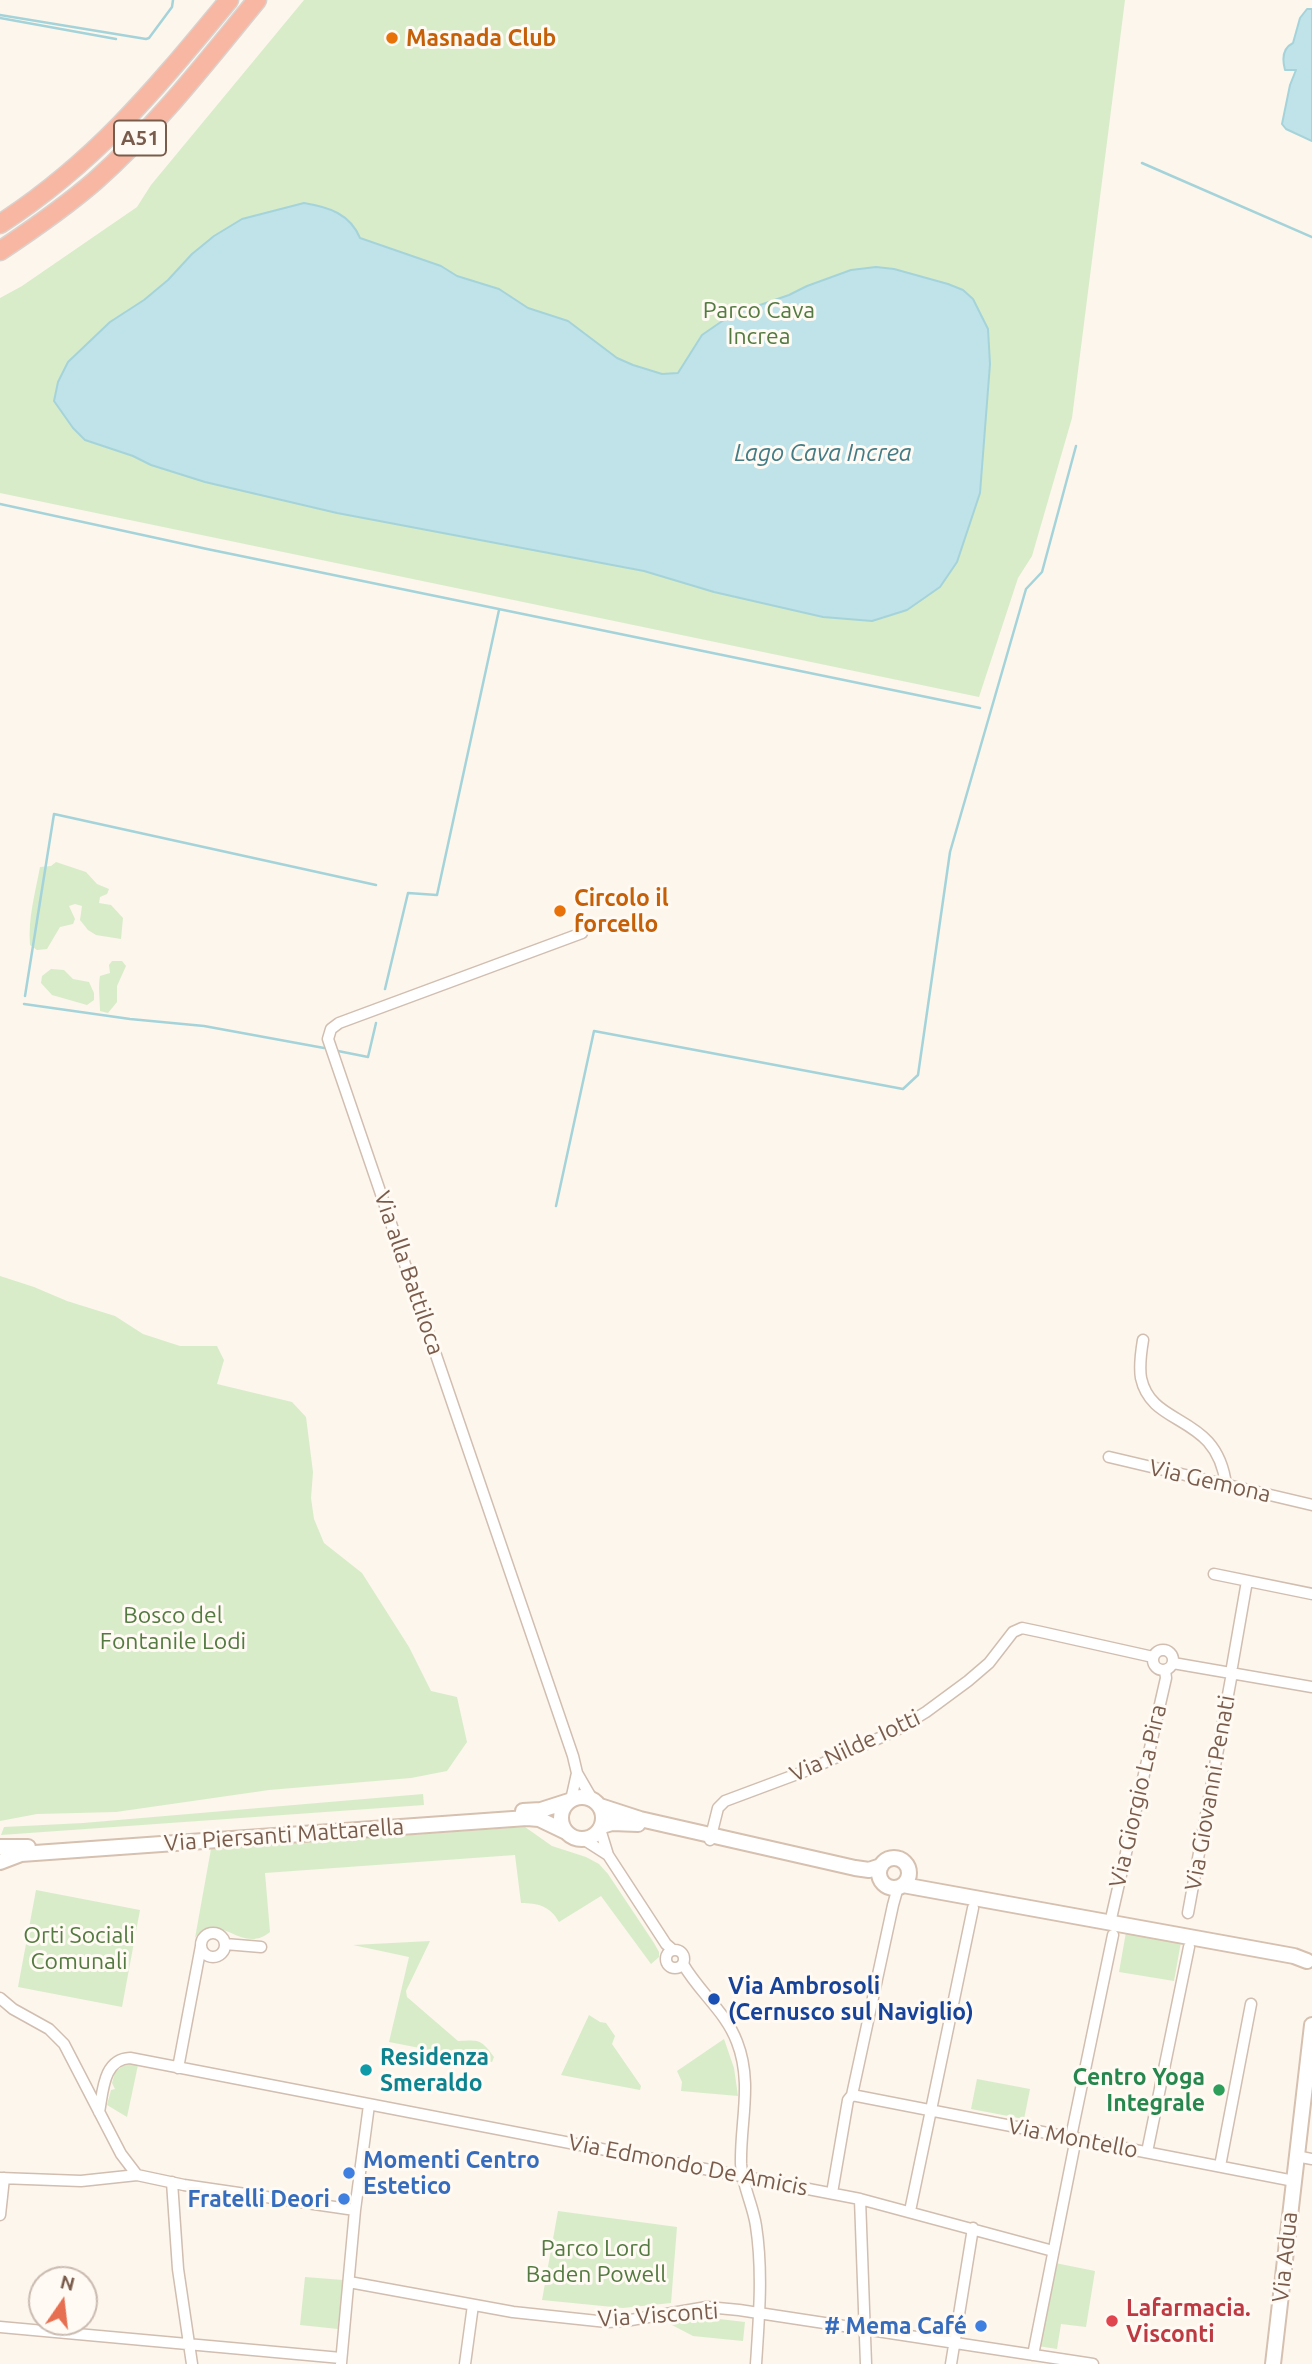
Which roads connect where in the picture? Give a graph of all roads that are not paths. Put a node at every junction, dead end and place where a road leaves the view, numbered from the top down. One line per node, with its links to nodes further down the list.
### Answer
1 (229, 0): 3 (highway, A51)
2 (257, 0): 4 (highway, A51)
3 (0, 224)
4 (0, 251)
5 (582, 933): 17 (street, Via alla Battiloca)
6 (1143, 1340): 8 (street)
7 (1109, 1457): 8 (street, Via Gemona)
8 (1226, 1485): 9 (street, Via Gemona)
9 (1312, 1505)
10 (1214, 1574): 11 (street)
11 (1247, 1581): 12 (street); 15 (street, Via Giovanni Penati)
12 (1312, 1594)
13 (1153, 1657): 14 (street); 14 (street); 22 (street, Via Nilde Iotti)
14 (1169, 1667): 15 (street); 31 (street, Via Giorgio La Pira)
15 (1232, 1670): 16 (street); 30 (street, Via Giovanni Penati)
16 (1312, 1687)
17 (577, 1773): 18 (street, Via alla Battiloca); 19 (street, Via alla Battiloca)
18 (570, 1800): 19 (street); 21 (street); 24 (street, Via Piersanti Mattarella)
19 (596, 1803): 20 (street); 22 (street)
20 (601, 1827): 22 (street); 23 (street); 25 (street)
21 (566, 1832): 23 (street); 26 (street, Via Piersanti Mattarella)
22 (710, 1838): 27 (street); 28 (street)
23 (583, 1839): 25 (street)
24 (0, 1847)
25 (608, 1855): 36 (street)
26 (0, 1863)
27 (881, 1866): 28 (street); 28 (street)
28 (896, 1883): 31 (street); 45 (street)
29 (972, 1908): 47 (street)
30 (1188, 1913)
31 (1111, 1925): 38 (street); 49 (street, Via Giorgio La Pira)
32 (225, 1944): 33 (street); 34 (street); 37 (street)
33 (201, 1945): 37 (street); 39 (street)
34 (261, 1947)
35 (1189, 1947): 50 (street)
36 (669, 1949): 40 (street); 40 (street)
37 (209, 1957): 39 (street)
38 (1310, 1958)
39 (199, 1965): 44 (street)
40 (682, 1968): 55 (street)
41 (0, 1998): 48 (street)
42 (1251, 2004): 53 (street)
43 (1312, 2025): 51 (street, Via Adua)
44 (178, 2068): 46 (street, Via Edmondo De Amicis); 48 (street, Via Edmondo De Amicis)
45 (852, 2095): 47 (street, Via Montello); 59 (street)
46 (369, 2105): 55 (street, Via Edmondo De Amicis); 61 (street)
47 (931, 2110): 49 (street, Via Montello); 62 (street)
48 (99, 2112): 54 (street)
49 (1074, 2138): 50 (street, Via Montello); 65 (street, Via Giorgio La Pira)
50 (1147, 2152): 53 (street, Via Montello)
51 (1296, 2156): 52 (street); 57 (street, Via Adua)
52 (1312, 2159)
53 (1220, 2166): 57 (street, Via Montello)
54 (136, 2175): 56 (street); 58 (street)
55 (743, 2176): 59 (street, Via Edmondo De Amicis); 68 (street)
56 (2, 2178): 63 (street)
57 (1294, 2181): 81 (street, Via Adua)
58 (172, 2182): 61 (street); 72 (street)
59 (832, 2193): 60 (street, Via Edmondo De Amicis)
60 (860, 2199): 62 (street, Via Edmondo De Amicis); 70 (street)
61 (355, 2210): 66 (street)
62 (910, 2211): 64 (street, Via Edmondo De Amicis)
63 (0, 2215)
64 (973, 2228): 65 (street, Via Edmondo De Amicis); 71 (street)
65 (1053, 2251): 73 (street, Via Giorgio La Pira)
66 (349, 2282): 67 (street, Via Visconti); 74 (street)
67 (473, 2305): 68 (street, Via Visconti); 76 (street)
68 (759, 2314): 70 (street, Via Visconti); 77 (street)
69 (0, 2327): 72 (street)
70 (864, 2330): 71 (street, Via Visconti); 78 (street)
71 (954, 2343): 73 (street, Via Visconti); 79 (street)
72 (188, 2344): 74 (street); 75 (street)
73 (1033, 2355): 80 (street, Via Visconti)
74 (341, 2361)
75 (192, 2364)
76 (465, 2364)
77 (756, 2364)
78 (866, 2364)
79 (951, 2364)
80 (1093, 2364)
81 (1273, 2364)

